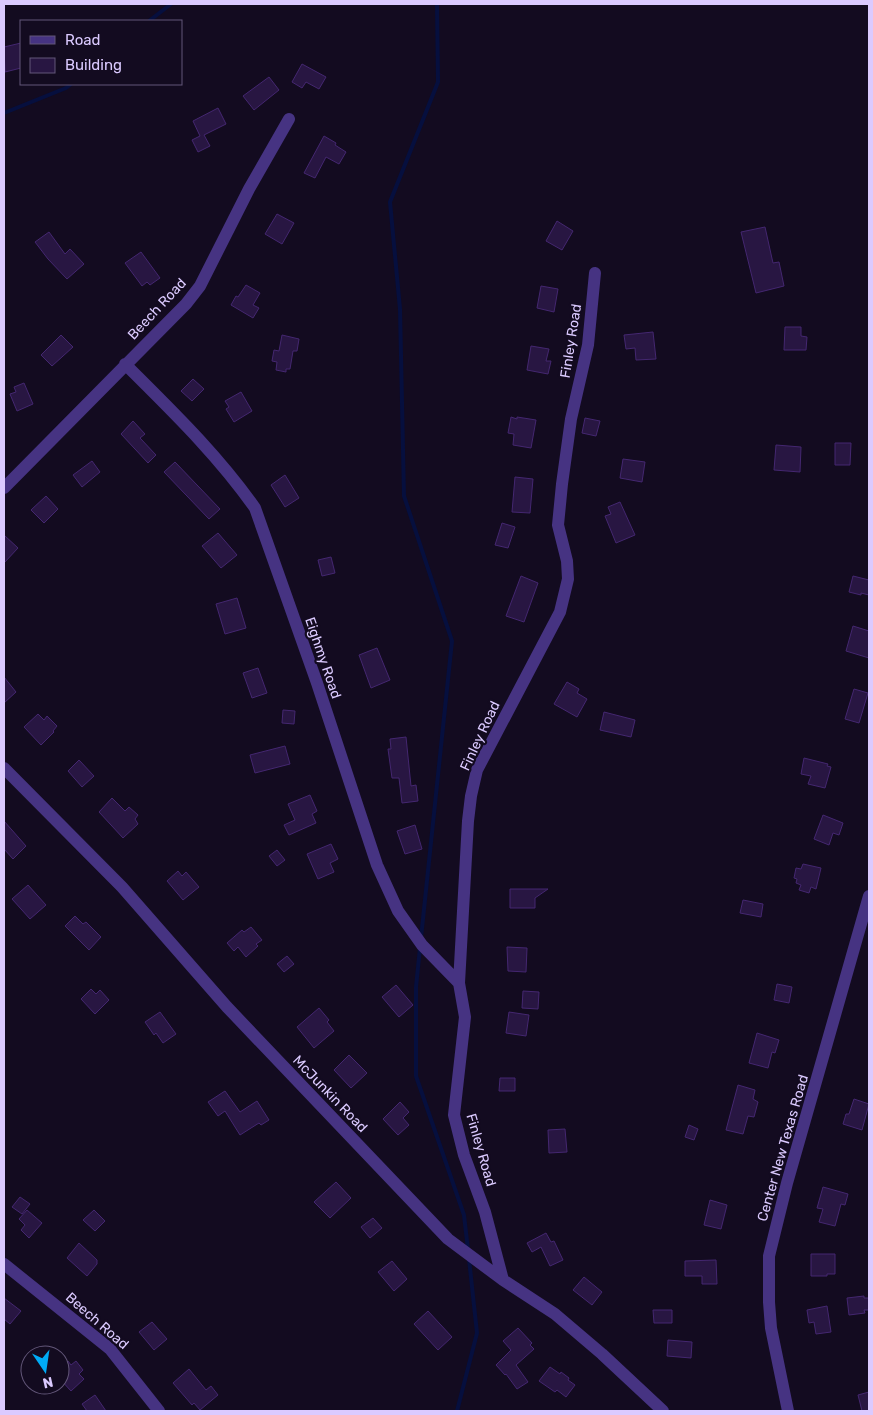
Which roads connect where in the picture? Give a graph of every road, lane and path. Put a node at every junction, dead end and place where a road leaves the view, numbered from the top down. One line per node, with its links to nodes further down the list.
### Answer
1 (289, 119): 3 (street, Beech Road)
2 (595, 273): 7 (street, Finley Road)
3 (125, 364): 4 (street, Beech Road); 7 (street, Eighmy Road)
4 (4, 488)
5 (4, 768): 9 (street, McJunkin Road)
6 (869, 896): 12 (street, Center New Texas Road)
7 (459, 983): 9 (street, Finley Road)
8 (4, 1264): 10 (street, Beech Road)
9 (503, 1280): 11 (street, McJunkin Road)
10 (159, 1411)
11 (663, 1411)
12 (788, 1411)

